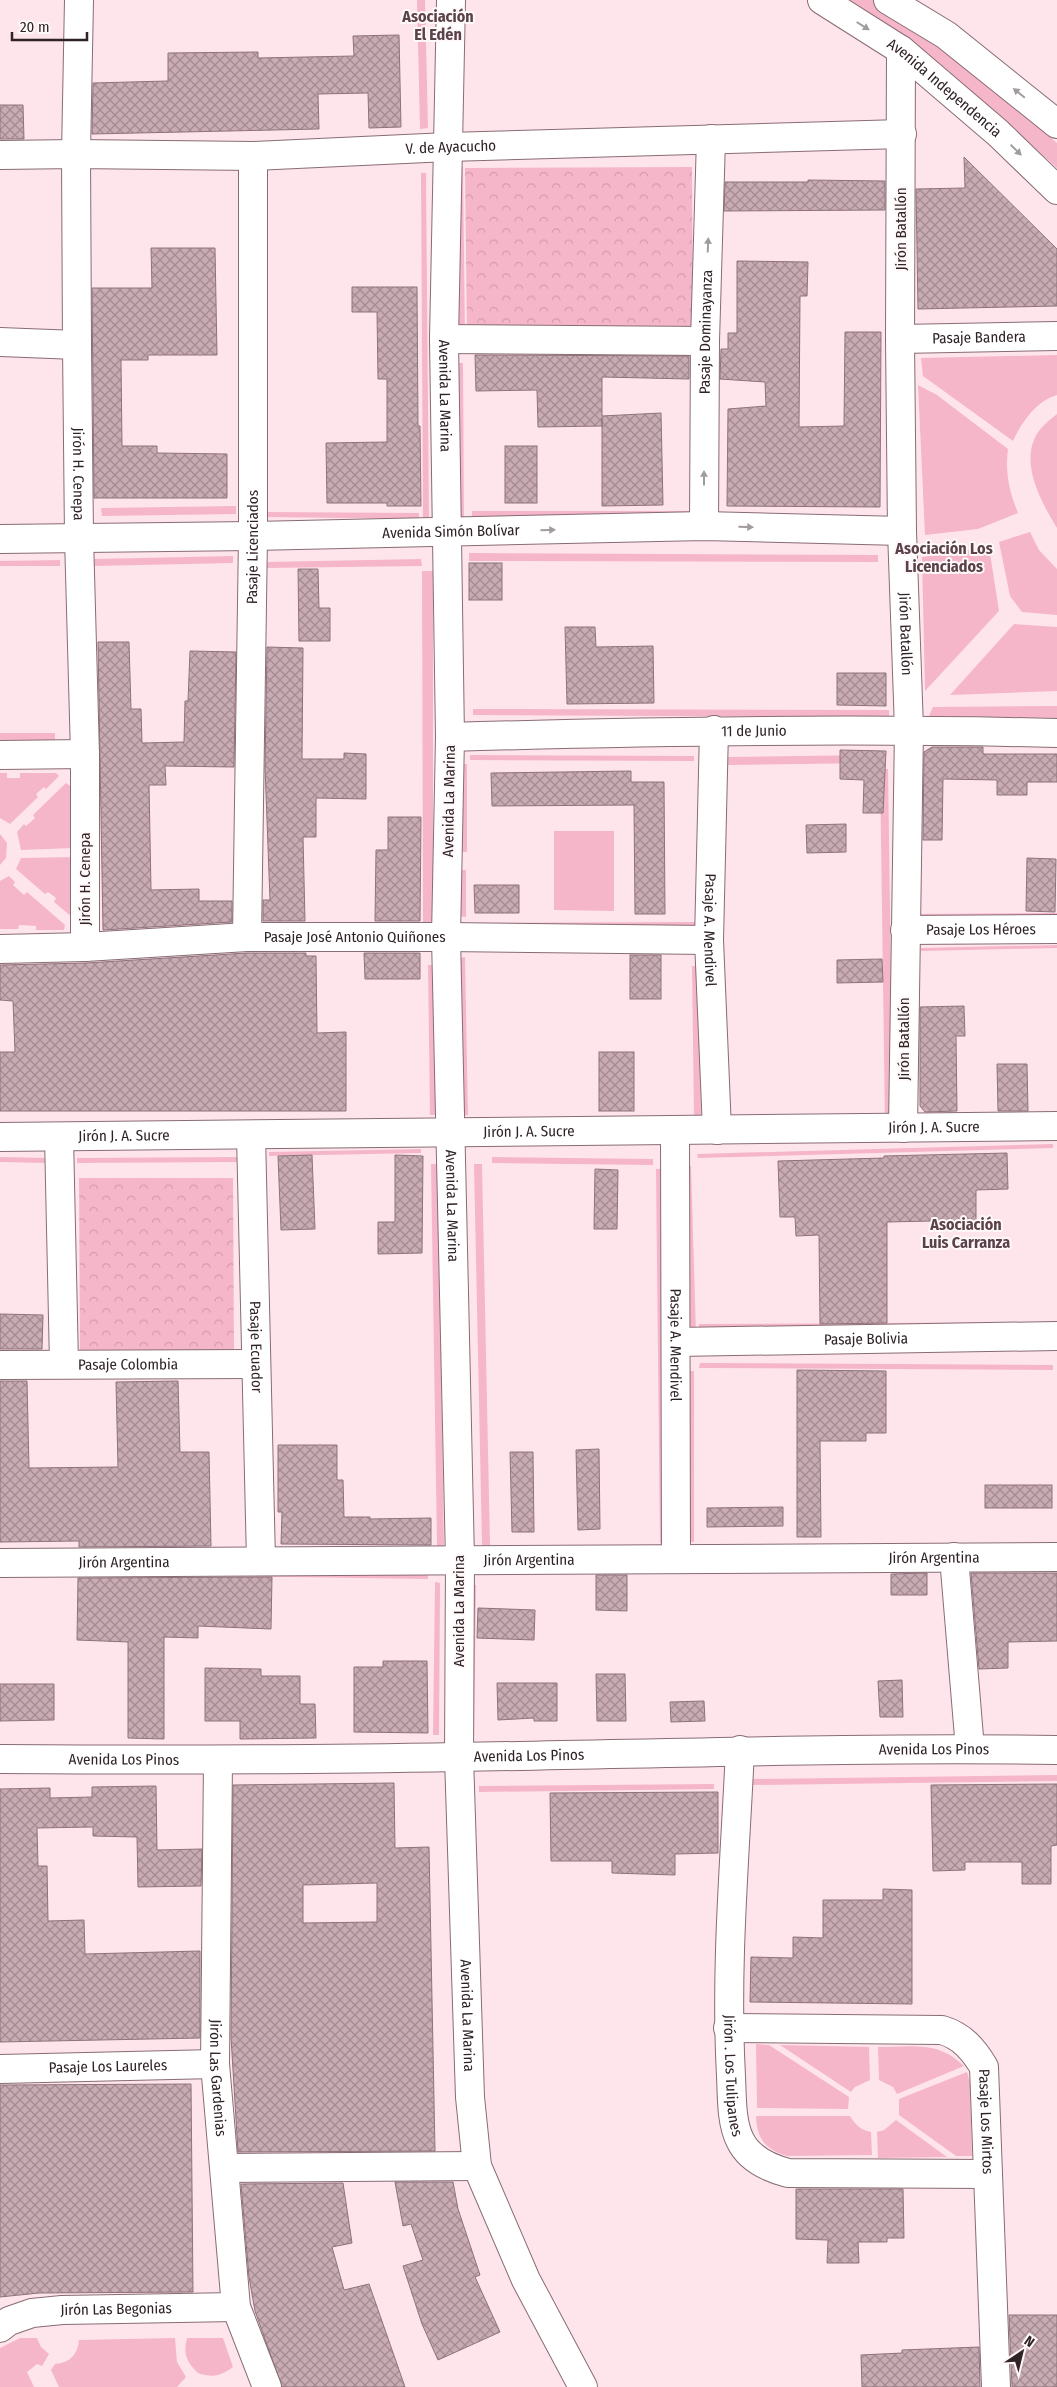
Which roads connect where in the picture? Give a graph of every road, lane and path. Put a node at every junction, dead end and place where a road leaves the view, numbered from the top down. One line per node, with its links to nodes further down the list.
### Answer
1 (79, 0): 10 (street, Jirón H. Cenepa)
2 (451, 0): 9 (street, Avenida La Marina)
3 (822, 0): 5 (street, Avenida Independencia, one-way to 5)
4 (888, 0): 6 (street, one-way to 4)
5 (901, 50): 7 (street, Jirón Batallón); 13 (street, Avenida Independencia, one-way to 13)
6 (1057, 124)
7 (902, 134): 8 (street, V. de Ayacucho); 16 (street, Jirón Batallón)
8 (711, 139): 9 (street, V. de Ayacucho); 17 (street, Pasaje Dominayanza, one-way to 8)
9 (448, 146): 12 (street, V. de Ayacucho); 15 (street, Avenida La Marina)
10 (76, 154): 11 (street, V. de Ayacucho); 12 (street, V. de Ayacucho); 19 (street, Jirón H. Cenepa)
11 (0, 155)
12 (252, 156): 23 (street, Pasaje Licenciados)
13 (1057, 190)
14 (1057, 336): 16 (street, Pasaje Bandera)
15 (444, 339): 17 (street); 22 (street, Avenida La Marina)
16 (900, 339): 21 (street, Jirón Batallón)
17 (705, 340): 20 (street, Pasaje Dominayanza, one-way to 17)
18 (0, 342): 19 (street)
19 (77, 345): 24 (street, Jirón H. Cenepa)
20 (704, 526): 21 (street, Avenida Simón Bolívar, one-way to 21); 22 (street, Avenida Simón Bolívar, one-way to 20)
21 (902, 531): 26 (street, Jirón Batallón)
22 (447, 532): 23 (street, Avenida Simón Bolívar); 29 (street, Avenida La Marina)
23 (253, 536): 24 (street, Avenida Simón Bolívar); 34 (street, Pasaje Licenciados)
24 (79, 537): 25 (street, Avenida Simón Bolívar); 30 (street, Jirón H. Cenepa)
25 (0, 539)
26 (909, 729): 27 (street, 11 de Junio); 28 (street, 11 de Junio); 33 (street, Jirón Batallón)
27 (714, 730): 29 (street, 11 de Junio); 36 (street, Pasaje A. Mendivel)
28 (1057, 733)
29 (450, 737): 35 (street, Avenida La Marina)
30 (85, 754): 31 (street); 37 (street, Jirón H. Cenepa)
31 (0, 755)
32 (1057, 929): 33 (street, Pasaje Los Héroes)
33 (905, 930): 40 (street, Jirón Batallón)
34 (246, 937): 35 (street, Pasaje José Antonio Quiñones); 37 (street, Pasaje José Antonio Quiñones)
35 (446, 937): 36 (street, Pasaje José Antonio Quiñones); 43 (street, Avenida La Marina)
36 (709, 940): 42 (street, Pasaje A. Mendivel)
37 (85, 947): 38 (street, Pasaje José Antonio Quiñones)
38 (0, 950)
39 (1057, 1126): 40 (street, Jirón J. A. Sucre)
40 (903, 1128): 42 (street, Jirón J. A. Sucre)
41 (675, 1130): 42 (street, Jirón J. A. Sucre); 43 (street, Jirón J. A. Sucre); 48 (street, Pasaje A. Mendivel)
42 (717, 1130)
43 (450, 1133): 44 (street, Jirón J. A. Sucre); 55 (street, Avenida La Marina)
44 (251, 1135): 46 (street, Jirón J. A. Sucre); 50 (street, Pasaje Ecuador)
45 (0, 1137): 46 (street, Jirón J. A. Sucre)
46 (59, 1137): 49 (street)
47 (1057, 1336): 48 (street, Pasaje Bolivia)
48 (676, 1342): 54 (street, Pasaje A. Mendivel)
49 (64, 1364): 50 (street, Pasaje Colombia); 51 (street, Pasaje Colombia)
50 (256, 1364): 56 (street, Pasaje Ecuador)
51 (0, 1365)
52 (954, 1557): 53 (street, Jirón Argentina); 54 (street, Jirón Argentina); 58 (street)
53 (1057, 1557)
54 (676, 1559): 55 (street, Jirón Argentina)
55 (460, 1560): 56 (street, Jirón Argentina); 61 (street, Avenida La Marina)
56 (260, 1561): 57 (street, Jirón Argentina)
57 (0, 1563)
58 (970, 1749): 59 (street, Avenida Los Pinos); 60 (street, Avenida Los Pinos)
59 (740, 1750): 61 (street, Avenida Los Pinos); 64 (street, Jirón . Los Tulipanes)
60 (1057, 1750)
61 (459, 1757): 63 (street, Avenida Los Pinos); 67 (street, Avenida La Marina)
62 (0, 1759): 63 (street, Avenida Los Pinos)
63 (218, 1760): 65 (street, Jirón Las Gardenias)
64 (728, 2028): 69 (street, Jirón . Los Tulipanes); 69 (street, Pasaje Los Mirtos)
65 (215, 2064): 66 (street, Pasaje Los Laureles); 68 (street, Jirón Las Gardenias)
66 (0, 2069)
67 (477, 2166): 68 (street); 73 (street, Avenida La Marina)
68 (225, 2168): 70 (street, Jirón Las Gardenias)
69 (988, 2174): 74 (street, Pasaje Los Mirtos)
70 (236, 2307): 71 (street, Jirón Las Begonias); 72 (street, Jirón Las Gardenias)
71 (0, 2328)
72 (267, 2387)
73 (583, 2387)
74 (996, 2387)

